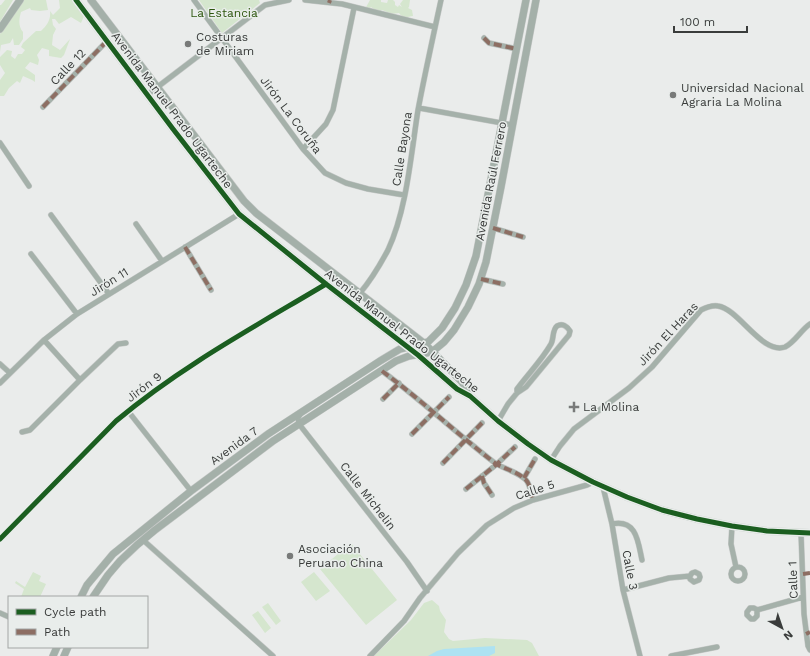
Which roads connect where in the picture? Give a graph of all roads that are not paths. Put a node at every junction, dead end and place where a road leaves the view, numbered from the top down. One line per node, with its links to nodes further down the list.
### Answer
1 (20, 0): 14 (main road)
2 (76, 0): 17 (main road, Avenida Manuel Prado Ugarteche)
3 (91, 0): 19 (main road, Avenida Manuel Prado Ugarteche)
4 (194, 0): 16 (street, Jirón La Coruña)
5 (289, 0): 11 (street)
6 (305, 0): 10 (street)
7 (441, 0): 13 (street, Calle Bayona)
8 (526, 0): 18 (main road, Avenida Raúl Ferrero)
9 (536, 0): 24 (main road, Avenida Raúl Ferrero)
10 (330, 1): 12 (street)
11 (264, 2): 16 (street)
12 (354, 8): 13 (street); 26 (street)
13 (435, 27): 22 (street, Calle Bayona)
14 (0, 29)
15 (484, 38): 18 (street)
16 (221, 39): 19 (street); 26 (street, Jirón La Coruña)
17 (107, 41): 20 (main road, Avenida Manuel Prado Ugarteche); 21 (street, Calle 12)
18 (517, 49): 23 (main road, Avenida Raúl Ferrero)
19 (157, 88): 20 (street); 43 (main road, Avenida Manuel Prado Ugarteche)
20 (147, 95): 29 (main road, Avenida Manuel Prado Ugarteche)
21 (43, 107)
22 (419, 108): 23 (street); 28 (street, Calle Bayona)
23 (502, 123): 24 (street); 34 (main road, Avenida Raúl Ferrero)
24 (513, 125): 32 (main road, Avenida Raúl Ferrero)
25 (0, 143): 27 (street)
26 (303, 149): 28 (street, Jirón La Coruña)
27 (29, 186)
28 (404, 195): 43 (street, Calle Bayona)
29 (239, 214): 36 (street, Jirón 11); 40 (main road, Avenida Manuel Prado Ugarteche)
30 (51, 215): 44 (street)
31 (136, 224): 38 (street)
32 (493, 228): 33 (street); 35 (main road, Avenida Raúl Ferrero)
33 (523, 237)
34 (481, 238): 35 (main road); 49 (main road, Avenida Raúl Ferrero)
35 (490, 240): 39 (main road, Avenida Raúl Ferrero)
36 (185, 247): 38 (street, Jirón 11); 42 (street)
37 (30, 254): 45 (street)
38 (162, 261): 44 (street, Jirón 11)
39 (480, 279): 41 (street); 51 (main road, Avenida Raúl Ferrero)
40 (326, 284): 50 (main road, Avenida Manuel Prado Ugarteche); 65 (street, Jirón 9)
41 (503, 284)
42 (210, 290)
43 (360, 293): 49 (main road, Avenida Manuel Prado Ugarteche)
44 (109, 294): 45 (street, Jirón 11)
45 (77, 314): 47 (street, Jirón 11)
46 (810, 324): 78 (street, Jirón El Haras)
47 (44, 340): 57 (street, Jirón 11); 58 (street)
48 (126, 343): 58 (street)
49 (425, 344): 50 (main road, Avenida 7); 51 (main road, Avenida Manuel Prado Ugarteche)
50 (408, 347): 52 (main road, Avenida Manuel Prado Ugarteche); 66 (main road, Avenida 7)
51 (432, 352): 52 (main road, Avenida 7); 62 (main road, Avenida Manuel Prado Ugarteche)
52 (418, 355): 56 (main road, Avenida 7); 62 (main road, Avenida Manuel Prado Ugarteche)
53 (538, 362): 55 (street); 55 (street); 61 (street)
54 (0, 364): 57 (street)
55 (543, 366): 61 (street)
56 (382, 371): 60 (street); 69 (main road, Avenida 7)
57 (10, 373): 59 (street, Jirón 11)
58 (80, 380): 71 (street)
59 (0, 383)
60 (399, 383): 64 (street); 67 (street)
61 (517, 393): 68 (street)
62 (470, 396): 68 (main road, Avenida Manuel Prado Ugarteche)
63 (449, 397): 67 (street)
64 (383, 399)
65 (128, 411): 86 (street); 95 (street, Jirón 9)
66 (301, 413): 69 (street); 72 (main road, Avenida 7)
67 (433, 413): 73 (street); 74 (street)
68 (498, 421): 78 (main road, Avenida Manuel Prado Ugarteche)
69 (299, 424): 75 (main road, Avenida 7); 103 (street, Calle Michelin)
70 (482, 424): 74 (street)
71 (22, 432)
72 (268, 434): 75 (main road); 86 (main road, Avenida 7)
73 (412, 434)
74 (465, 440): 79 (street); 80 (street)
75 (273, 441): 92 (main road, Avenida 7)
76 (515, 447): 80 (street)
77 (535, 459): 82 (street)
78 (551, 460): 83 (main road, Avenida Manuel Prado Ugarteche)
79 (443, 463)
80 (497, 464): 81 (street); 82 (street)
81 (482, 476): 85 (street); 87 (street)
82 (524, 478): 88 (street)
83 (593, 482): 84 (main road, Avenida Manuel Prado Ugarteche); 88 (street, Calle 5)
84 (603, 487): 90 (street, Calle 3); 91 (main road, Avenida Manuel Prado Ugarteche)
85 (466, 489)
86 (190, 491): 89 (main road, Avenida 7)
87 (492, 495)
88 (533, 500): 103 (street, Calle 5)
89 (150, 523): 92 (main road); 104 (main road, Avenida 7)
90 (612, 524): 97 (street); 102 (street, Calle 3)
91 (732, 526): 93 (main road, Avenida Manuel Prado Ugarteche); 98 (street)
92 (155, 530): 96 (main road, Avenida 7)
93 (801, 533): 94 (main road, Avenida Manuel Prado Ugarteche); 100 (street, Calle 1)
94 (810, 533)
95 (0, 539)
96 (143, 540): 105 (main road, Avenida 7); 111 (street)
97 (642, 560)
98 (736, 567)
99 (810, 573): 100 (street)
100 (803, 574): 106 (street, Calle 1)
101 (690, 576): 102 (street)
102 (624, 590): 113 (street, Calle 3)
103 (427, 591): 112 (street, Calle 5)
104 (82, 596)
105 (94, 596)
106 (803, 597): 107 (street); 108 (street, Calle 1)
107 (757, 610)
108 (808, 633): 110 (street, Calle 1)
109 (717, 647): 114 (street)
110 (810, 650)
111 (273, 656)
112 (370, 656)
113 (640, 656)
114 (671, 656)

